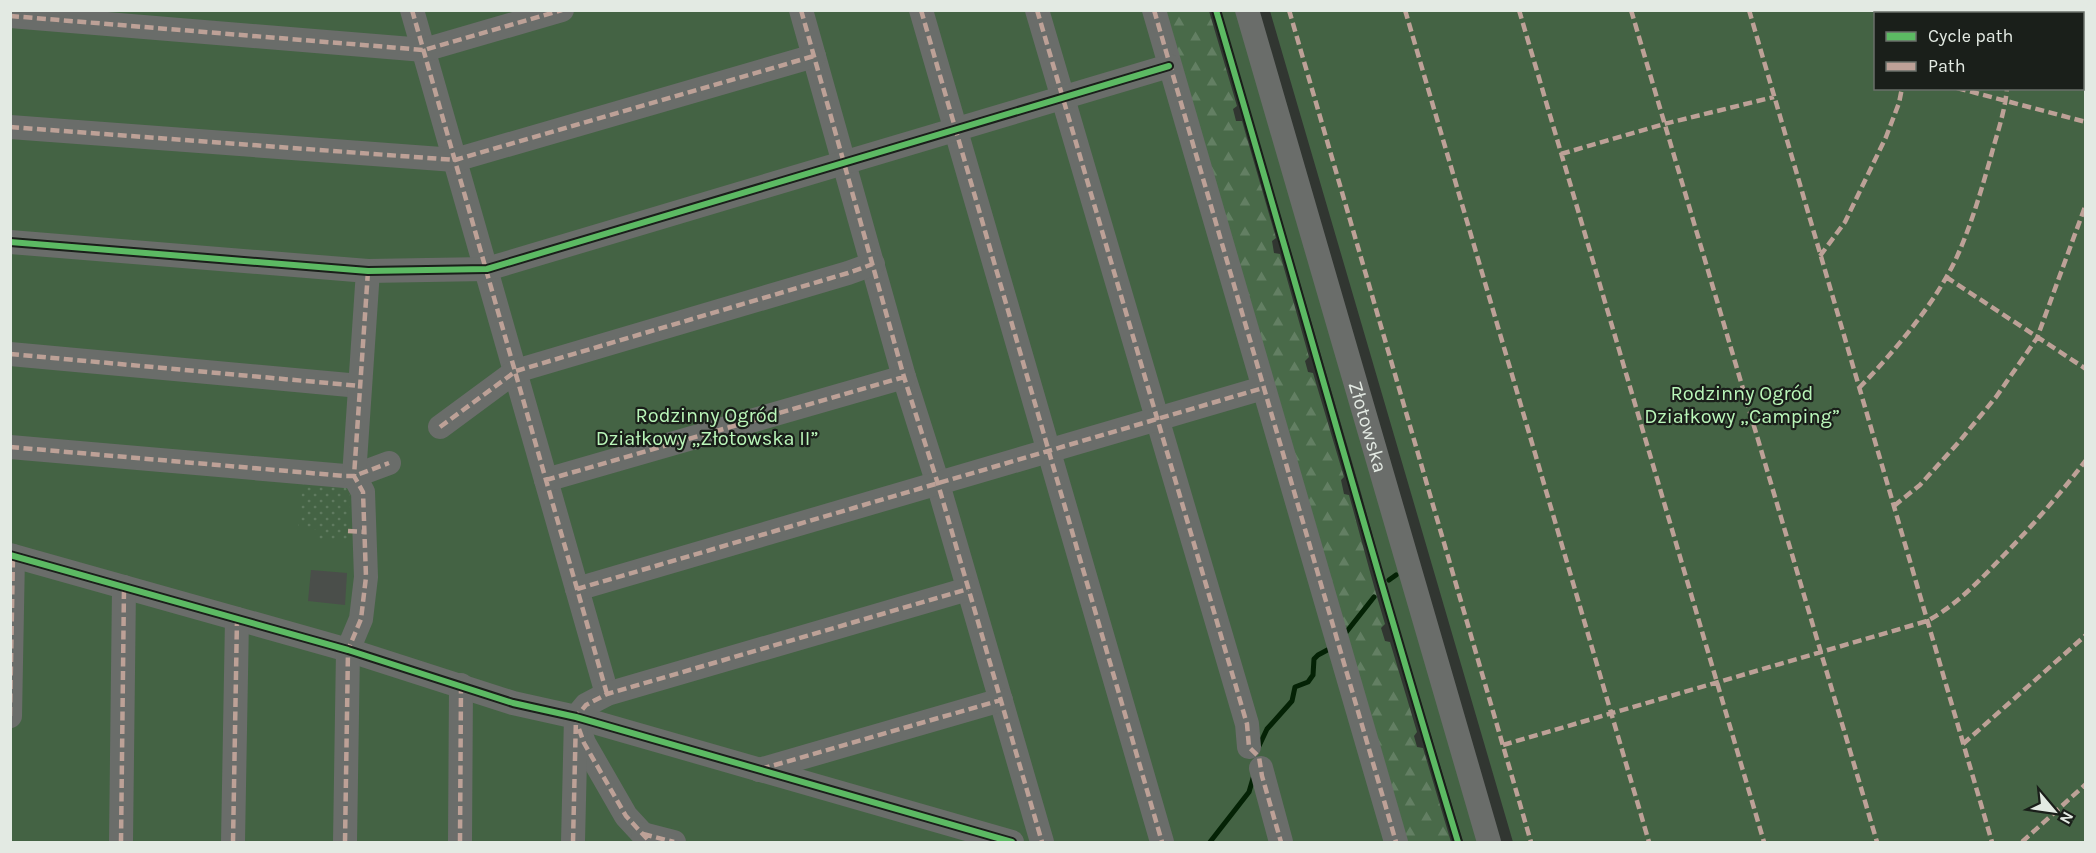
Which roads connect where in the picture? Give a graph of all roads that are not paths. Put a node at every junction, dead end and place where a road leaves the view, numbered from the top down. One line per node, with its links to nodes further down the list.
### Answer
1 (412, 10): 9 (street)
2 (562, 10): 9 (street)
3 (801, 10): 10 (street)
4 (921, 10): 14 (street)
5 (1037, 10): 12 (street)
6 (1154, 10): 11 (street)
7 (1246, 10): 60 (street, Złotowska)
8 (10, 16): 9 (street)
9 (424, 50): 15 (street)
10 (814, 56): 15 (street); 16 (street)
11 (1169, 66): 12 (street); 25 (street)
12 (1062, 99): 14 (street); 26 (street)
13 (10, 127): 15 (street)
14 (956, 130): 16 (street); 29 (street)
15 (455, 160): 19 (street)
16 (846, 163): 18 (street); 19 (street)
17 (10, 242): 20 (street)
18 (873, 264): 22 (street); 23 (street)
19 (487, 269): 20 (street); 22 (street)
20 (368, 271): 24 (street)
21 (10, 354): 24 (street)
22 (516, 371): 27 (street); 32 (street)
23 (904, 377): 32 (street); 33 (street)
24 (360, 386): 31 (street)
25 (1263, 388): 26 (street); 59 (street)
26 (1157, 418): 29 (street); 45 (street)
27 (440, 427)
28 (10, 447): 31 (street)
29 (1049, 450): 33 (street); 57 (street)
30 (389, 463): 31 (street)
31 (354, 476): 39 (street)
32 (546, 480): 36 (street)
33 (938, 484): 36 (street); 37 (street)
34 (12, 556): 35 (street); 43 (street)
35 (124, 587): 38 (street); 49 (street)
36 (577, 589): 41 (street)
37 (968, 589): 41 (street); 42 (street)
38 (237, 619): 39 (street); 50 (street)
39 (348, 650): 40 (street); 51 (street)
40 (461, 686): 44 (street); 52 (street)
41 (607, 694): 44 (street)
42 (1000, 700): 47 (street); 56 (street)
43 (10, 716)
44 (576, 717): 47 (street); 48 (street); 53 (street)
45 (1249, 747)
46 (1261, 768): 58 (street)
47 (759, 770): 55 (street)
48 (646, 838): 54 (street)
49 (120, 843)
50 (232, 843)
51 (345, 843)
52 (460, 843)
53 (573, 843)
54 (674, 843)
55 (1012, 843)
56 (1042, 843)
57 (1162, 843)
58 (1281, 843)
59 (1396, 843)
60 (1489, 843)

